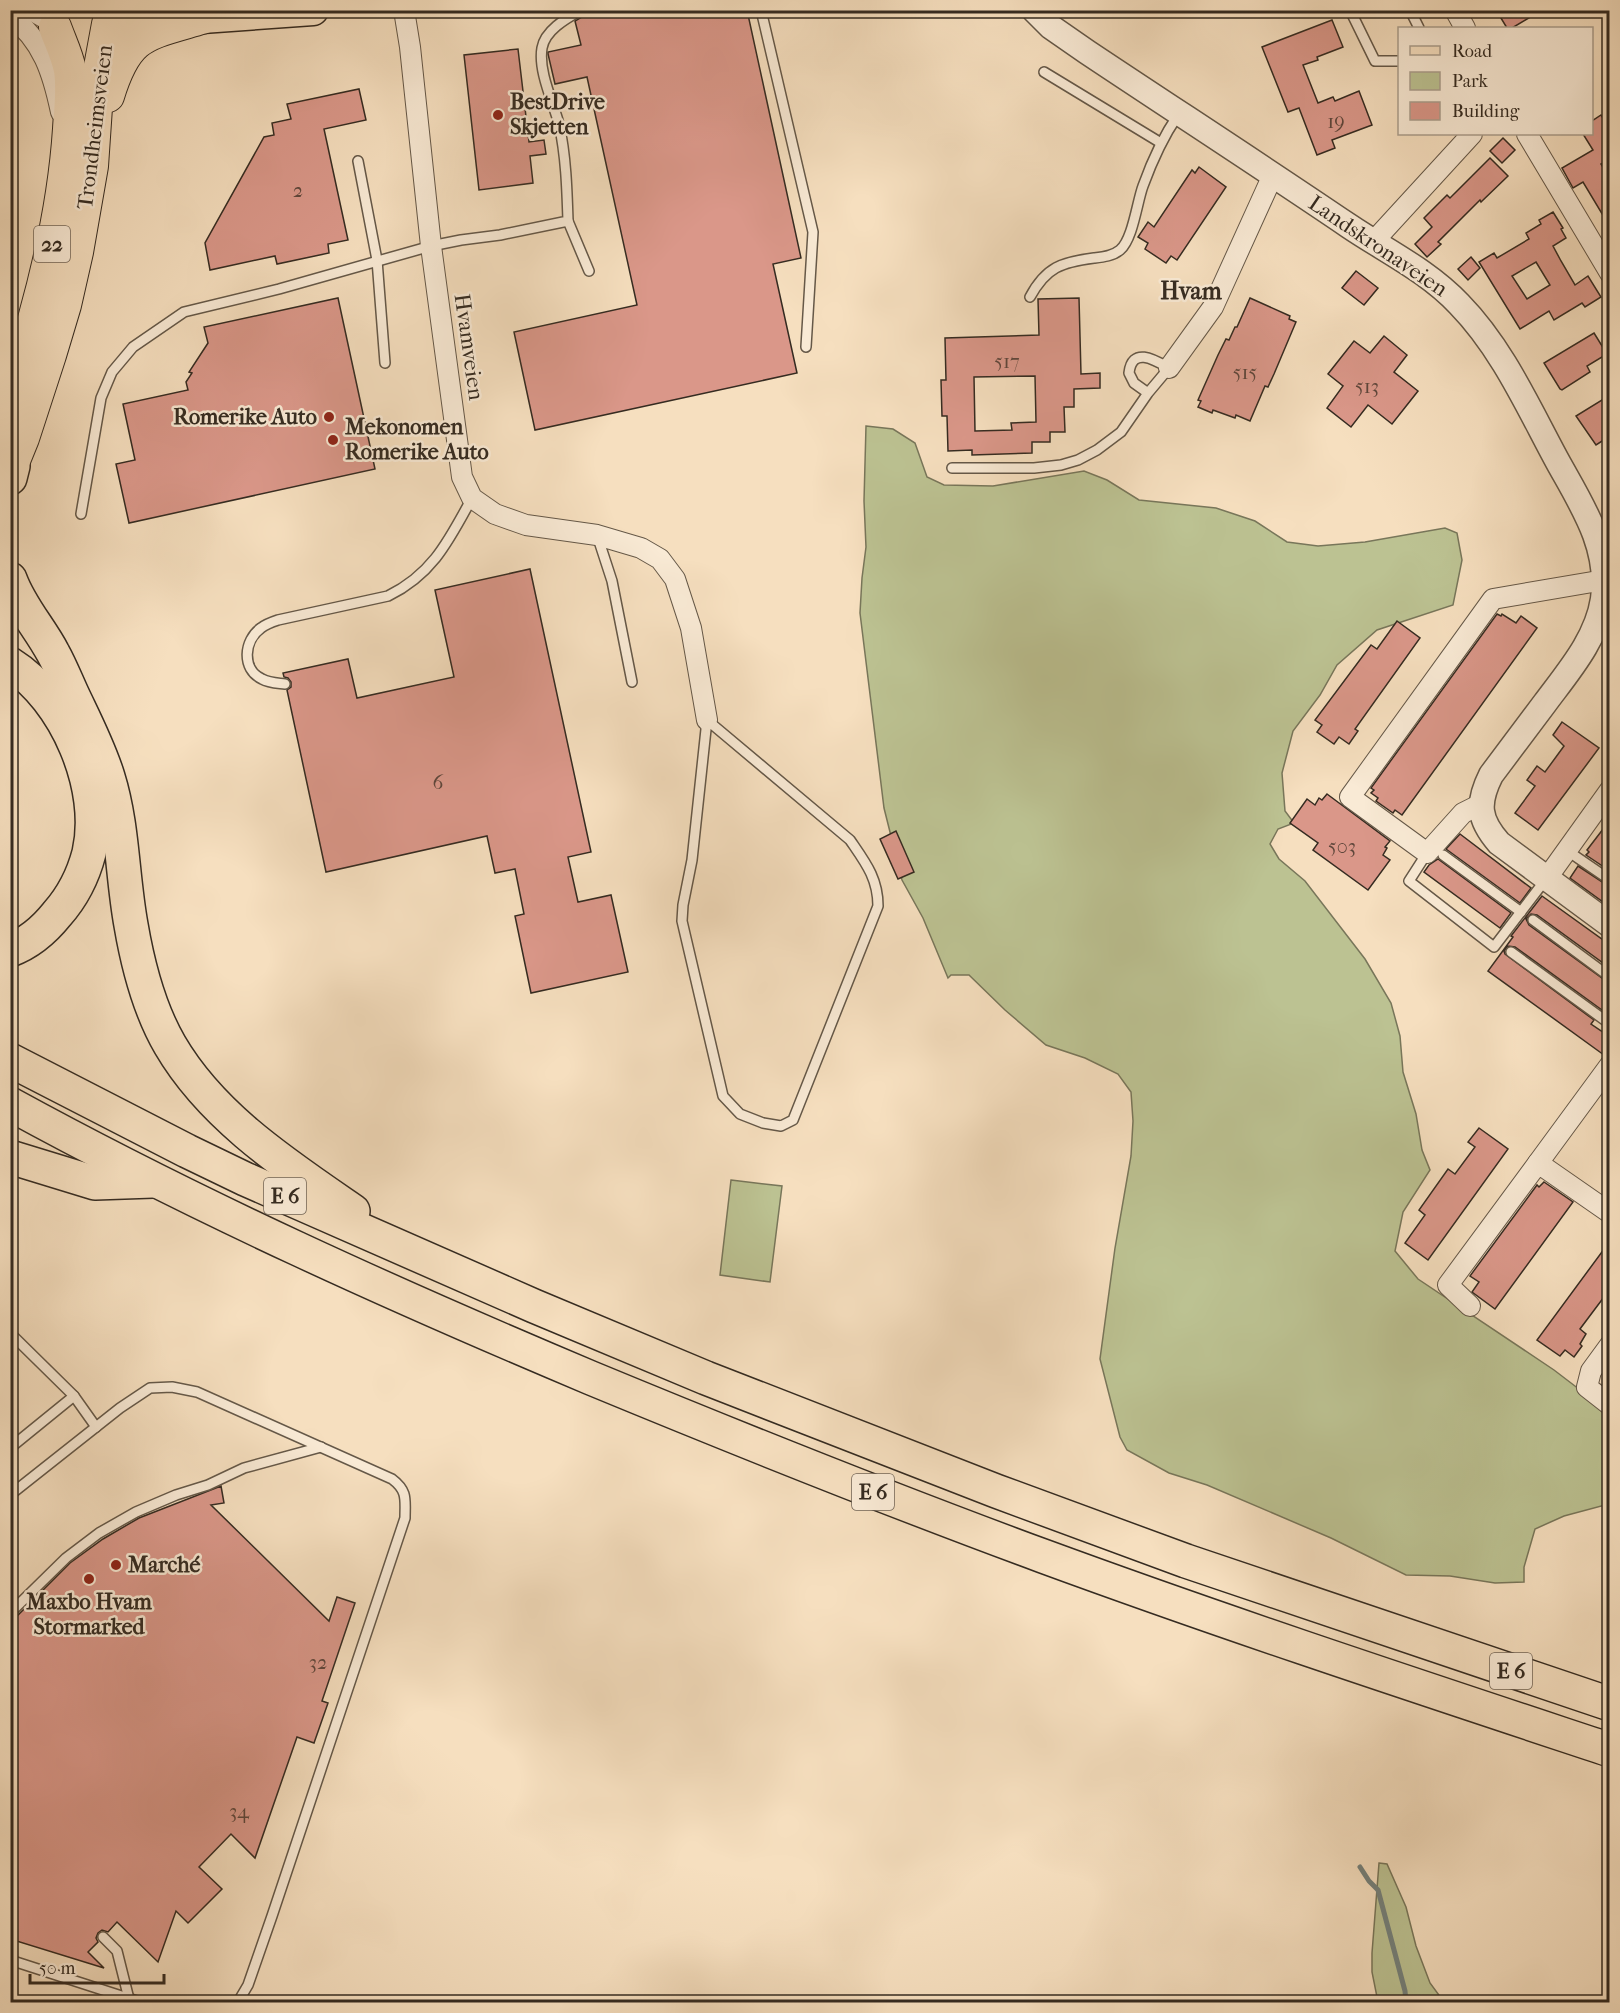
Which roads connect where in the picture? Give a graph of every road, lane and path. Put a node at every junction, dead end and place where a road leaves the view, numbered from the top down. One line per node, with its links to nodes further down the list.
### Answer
1 (313, 10): 11 (main road)
2 (404, 10): 26 (street, Hvamveien)
3 (581, 10): 24 (lane)
4 (761, 10): 31 (lane)
5 (1034, 10): 17 (street, Landskronaveien)
6 (1350, 10): 15 (lane)
7 (1410, 10): 13 (lane)
8 (1455, 10): 14 (street)
9 (10, 16): 21 (street)
10 (43, 17): 12 (highway, 22); 21 (highway, Trondheimsveien / 22)
11 (202, 18): 12 (main road); 21 (highway, 22)
12 (111, 19): 21 (highway, Trondheimsveien / 22)
13 (1418, 27)
14 (1464, 27)
15 (1398, 61)
16 (1044, 72): 20 (lane)
17 (1179, 113): 20 (lane); 23 (street, Landskronaveien)
18 (1471, 135): 25 (street)
19 (1528, 135): 29 (street)
20 (1161, 143): 30 (lane)
21 (81, 144): 35 (highway, Trondheimsveien / 22); 37 (highway, Trondheimsveien / 22)
22 (358, 161): 27 (lane)
23 (1273, 175): 25 (street, Landskronaveien); 33 (street)
24 (568, 221): 26 (lane); 28 (lane)
25 (1373, 242): 42 (street, Landskronaveien)
26 (431, 246): 27 (lane); 38 (street, Hvamveien)
27 (377, 260): 32 (lane); 39 (lane)
28 (589, 271)
29 (1610, 273)
30 (1030, 297)
31 (806, 347)
32 (385, 363)
33 (1169, 368): 34 (lane); 34 (lane)
34 (1148, 393): 36 (lane)
35 (10, 396)
36 (952, 468)
37 (11, 471)
38 (472, 498): 40 (street); 46 (lane)
39 (81, 514)
40 (597, 535): 45 (lane); 48 (street)
41 (10, 579): 47 (highway)
42 (1607, 580): 50 (street, Landskronaveien); 51 (street)
43 (10, 630): 47 (highway)
44 (10, 664): 58 (highway)
45 (632, 682)
46 (285, 684)
47 (77, 705): 69 (highway)
48 (707, 720): 48 (lane)
49 (1610, 790): 53 (street)
50 (1481, 804): 51 (street); 53 (street)
51 (1435, 854): 55 (lane); 55 (lane)
52 (1575, 856): 54 (lane)
53 (1546, 878): 55 (lane); 57 (street)
54 (1610, 880)
55 (1521, 912)
56 (1533, 920): 60 (lane)
57 (1610, 925)
58 (10, 951)
59 (1511, 952): 61 (lane)
60 (1610, 976)
61 (1610, 1024)
62 (10, 1060): 69 (highway, E 6)
63 (1610, 1065): 66 (street)
64 (10, 1104): 67 (highway, E 6)
65 (10, 1157): 67 (highway, E 6)
66 (1538, 1163): 68 (street); 70 (street)
67 (158, 1180): 81 (highway, E 6)
68 (1610, 1213)
69 (418, 1256): 80 (highway, E 6)
70 (1470, 1306)
71 (10, 1333): 73 (lane)
72 (1610, 1345): 74 (street)
73 (74, 1396): 75 (lane); 77 (lane)
74 (1610, 1406)
75 (96, 1427): 76 (lane); 78 (lane)
76 (321, 1447): 79 (lane); 86 (lane)
77 (10, 1448)
78 (10, 1495)
79 (10, 1612)
80 (1610, 1704)
81 (1610, 1750)
82 (103, 1937): 84 (lane)
83 (10, 1960): 84 (lane)
84 (129, 1999): 85 (lane)
85 (140, 2002)
86 (238, 2002)

